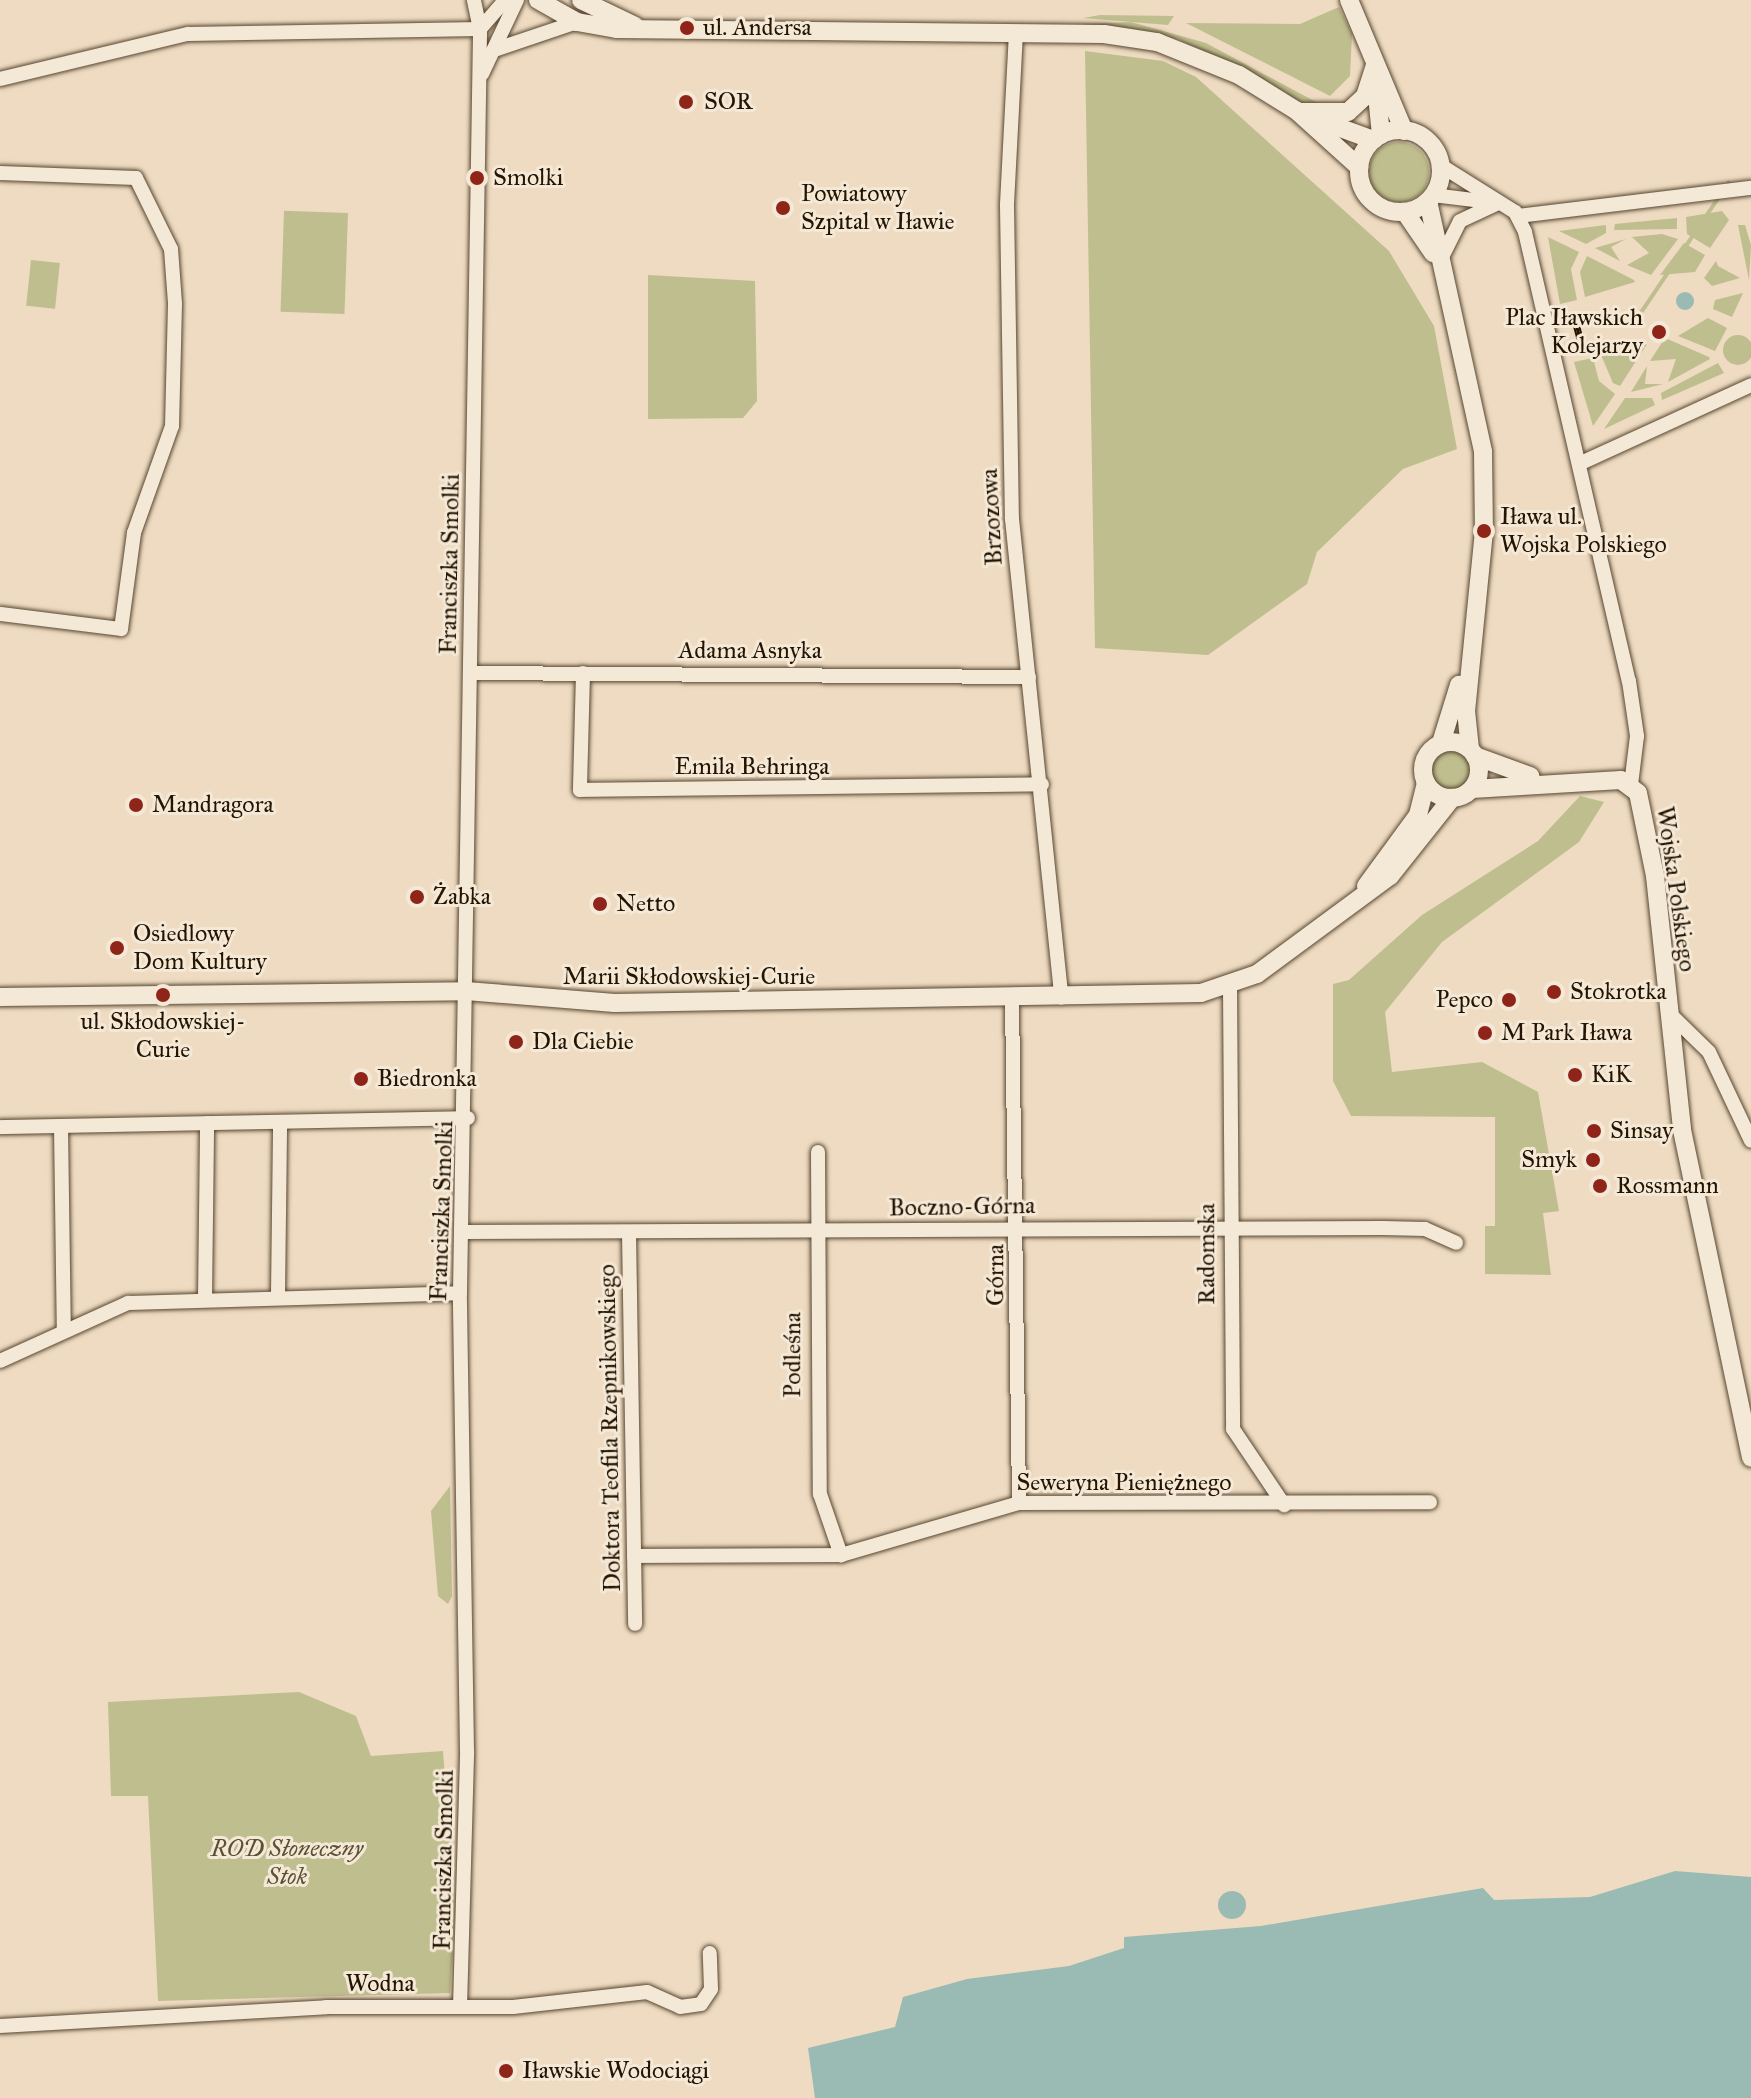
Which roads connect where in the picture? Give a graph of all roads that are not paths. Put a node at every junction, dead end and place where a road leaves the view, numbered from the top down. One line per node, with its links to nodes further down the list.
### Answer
1 (474, 0): 9 (street, Franciszka Smolki)
2 (505, 0): 9 (street)
3 (517, 0): 11 (street, Franciszka Smolki)
4 (538, 0): 7 (street)
5 (581, 0): 8 (street)
6 (1349, 0): 12 (street)
7 (577, 22): 8 (street); 11 (street)
8 (635, 26): 10 (street)
9 (480, 29): 13 (street); 14 (street, Franciszka Smolki)
10 (1016, 32): 15 (street); 33 (street, Brzozowa)
11 (494, 50): 14 (street, Franciszka Smolki)
12 (1375, 66): 15 (street); 16 (street); 17 (street)
13 (0, 79)
14 (479, 81): 31 (street, Franciszka Smolki)
15 (1297, 111): 17 (street); 19 (street)
16 (1404, 131): 17 (street); 18 (street)
17 (1377, 138): 19 (street)
18 (1440, 165): 22 (street); 23 (street)
19 (1359, 167): 24 (street)
20 (0, 173): 29 (street)
21 (1751, 188): 25 (street)
22 (1431, 198): 23 (street); 24 (street); 26 (street)
23 (1498, 203): 25 (street); 26 (street)
24 (1405, 212): 26 (street)
25 (1518, 216): 28 (street, Wojska Polskiego)
26 (1439, 263): 30 (street)
27 (1751, 385): 28 (street)
28 (1581, 463): 39 (street, Wojska Polskiego)
29 (0, 614)
30 (1469, 647): 34 (street); 35 (street)
31 (471, 673): 32 (street, Adama Asnyka); 44 (street, Franciszka Smolki)
32 (583, 673): 33 (street, Adama Asnyka); 38 (street, Emila Behringa)
33 (1029, 677): 38 (street, Brzozowa)
34 (1441, 743): 35 (street); 37 (street)
35 (1473, 753): 36 (street); 40 (street)
36 (1548, 781): 39 (street); 40 (street)
37 (1426, 783): 41 (street); 42 (street)
38 (1042, 784): 46 (street, Brzozowa)
39 (1631, 785): 48 (street, Wojska Polskiego)
40 (1472, 789): 41 (street)
41 (1452, 798): 42 (street)
42 (1353, 903): 43 (street)
43 (1230, 986): 46 (street, Marii Skłodowskiej-Curie); 56 (street, Radomska)
44 (466, 991): 45 (street, Marii Skłodowskiej-Curie); 47 (street, Marii Skłodowskiej-Curie); 49 (street, Franciszka Smolki)
45 (0, 997)
46 (1061, 997): 47 (street, Marii Skłodowskiej-Curie)
47 (1012, 999): 57 (street, Górna)
48 (1668, 1012): 54 (street); 67 (street, Wojska Polskiego)
49 (468, 1118): 51 (street); 59 (street, Franciszka Smolki)
50 (207, 1123): 51 (street); 53 (street); 64 (street)
51 (280, 1123): 63 (street)
52 (0, 1127): 53 (street)
53 (61, 1127): 65 (street)
54 (1751, 1141)
55 (818, 1152): 58 (street, Podleśna)
56 (1230, 1227): 57 (street, Boczno-Górna); 61 (street, Boczno-Górna); 70 (street, Radomska)
57 (1018, 1228): 58 (street, Boczno-Górna); 69 (street, Górna)
58 (815, 1231): 60 (street, Boczno-Górna); 71 (street, Podleśna)
59 (465, 1232): 60 (street, Boczno-Górna); 62 (street, Franciszka Smolki)
60 (629, 1232): 72 (street, Doktora Teofila Rzepnikowskiego)
61 (1456, 1243)
62 (460, 1293): 63 (street); 75 (street, Franciszka Smolki)
63 (278, 1295): 64 (street)
64 (205, 1297): 65 (street)
65 (64, 1330): 66 (street)
66 (0, 1361)
67 (1751, 1458)
68 (1430, 1502): 70 (street, Seweryna Pieniężnego)
69 (1019, 1503): 70 (street, Seweryna Pieniężnego); 71 (street, Seweryna Pieniężnego)
70 (1284, 1505)
71 (841, 1555): 72 (street, Seweryna Pieniężnego)
72 (634, 1556): 73 (street, Doktora Teofila Rzepnikowskiego)
73 (635, 1624)
74 (710, 1953): 75 (street, Wodna)
75 (460, 2007): 76 (street, Wodna)
76 (0, 2026)

